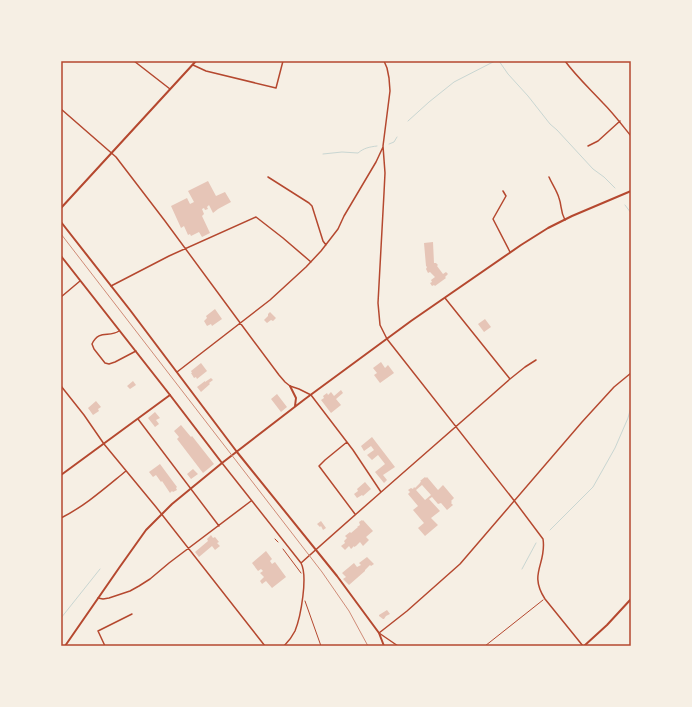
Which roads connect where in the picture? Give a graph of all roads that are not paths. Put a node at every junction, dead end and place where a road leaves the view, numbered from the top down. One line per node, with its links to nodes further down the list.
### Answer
1 (134, 61): 7 (street)
2 (196, 61): 6 (main road)
3 (283, 61): 6 (street)
4 (384, 61): 11 (street)
5 (565, 61): 9 (street)
6 (192, 65): 7 (main road)
7 (170, 89): 13 (main road)
8 (61, 109): 13 (street)
9 (620, 122): 10 (street); 12 (street)
10 (631, 136)
11 (383, 146): 21 (street); 34 (street)
12 (588, 146)
13 (111, 153): 18 (main road); 22 (street)
14 (268, 177): 21 (street)
15 (549, 177): 19 (street)
16 (503, 191): 23 (street)
17 (631, 191): 19 (main road)
18 (61, 208)
19 (565, 220): 23 (main road)
20 (61, 222): 29 (main road)
21 (326, 245): 27 (street)
22 (186, 249): 27 (street); 29 (street); 32 (street)
23 (510, 252): 31 (main road)
24 (61, 256): 25 (main road)
25 (64, 260): 26 (street); 28 (main road)
26 (61, 262)
27 (311, 262): 32 (street)
28 (80, 281): 30 (street); 33 (main road)
29 (111, 286): 37 (main road)
30 (61, 297)
31 (444, 297): 34 (main road); 39 (street)
32 (240, 323): 37 (street); 41 (street)
33 (119, 331): 35 (main road); 35 (street)
34 (386, 339): 42 (main road); 46 (street)
35 (136, 351): 43 (main road)
36 (536, 360): 39 (street)
37 (177, 372): 49 (main road)
38 (631, 372): 55 (street)
39 (510, 378): 46 (street)
40 (61, 386): 48 (street)
41 (290, 386): 42 (street); 44 (main road)
42 (311, 394): 44 (main road); 47 (street)
43 (170, 395): 45 (main road); 50 (main road)
44 (295, 406): 49 (main road)
45 (138, 419): 48 (main road); 53 (street)
46 (456, 427): 54 (street); 55 (street)
47 (347, 442): 54 (street); 58 (street)
48 (104, 444): 51 (street); 52 (main road)
49 (237, 452): 50 (main road); 62 (main road)
50 (222, 463): 53 (main road); 56 (street)
51 (126, 471): 57 (street); 59 (street)
52 (61, 476)
53 (190, 488): 57 (main road); 60 (street)
54 (381, 492): 58 (street)
55 (514, 500): 67 (street); 76 (street)
56 (251, 501): 60 (street); 63 (street)
57 (161, 514): 61 (street); 64 (main road)
58 (356, 514): 62 (street)
59 (61, 518)
60 (219, 526): 61 (street)
61 (188, 549): 64 (street); 72 (street)
62 (315, 549): 63 (street); 67 (main road)
63 (301, 563): 73 (street)
64 (98, 598): 70 (main road)
65 (631, 599): 68 (main road)
66 (132, 614): 71 (street)
67 (379, 633): 74 (main road); 75 (street)
68 (588, 642): 69 (street); 76 (main road)
69 (590, 645)
70 (64, 646)
71 (105, 646)
72 (265, 646)
73 (284, 646)
74 (384, 646)
75 (398, 646)
76 (583, 646)

